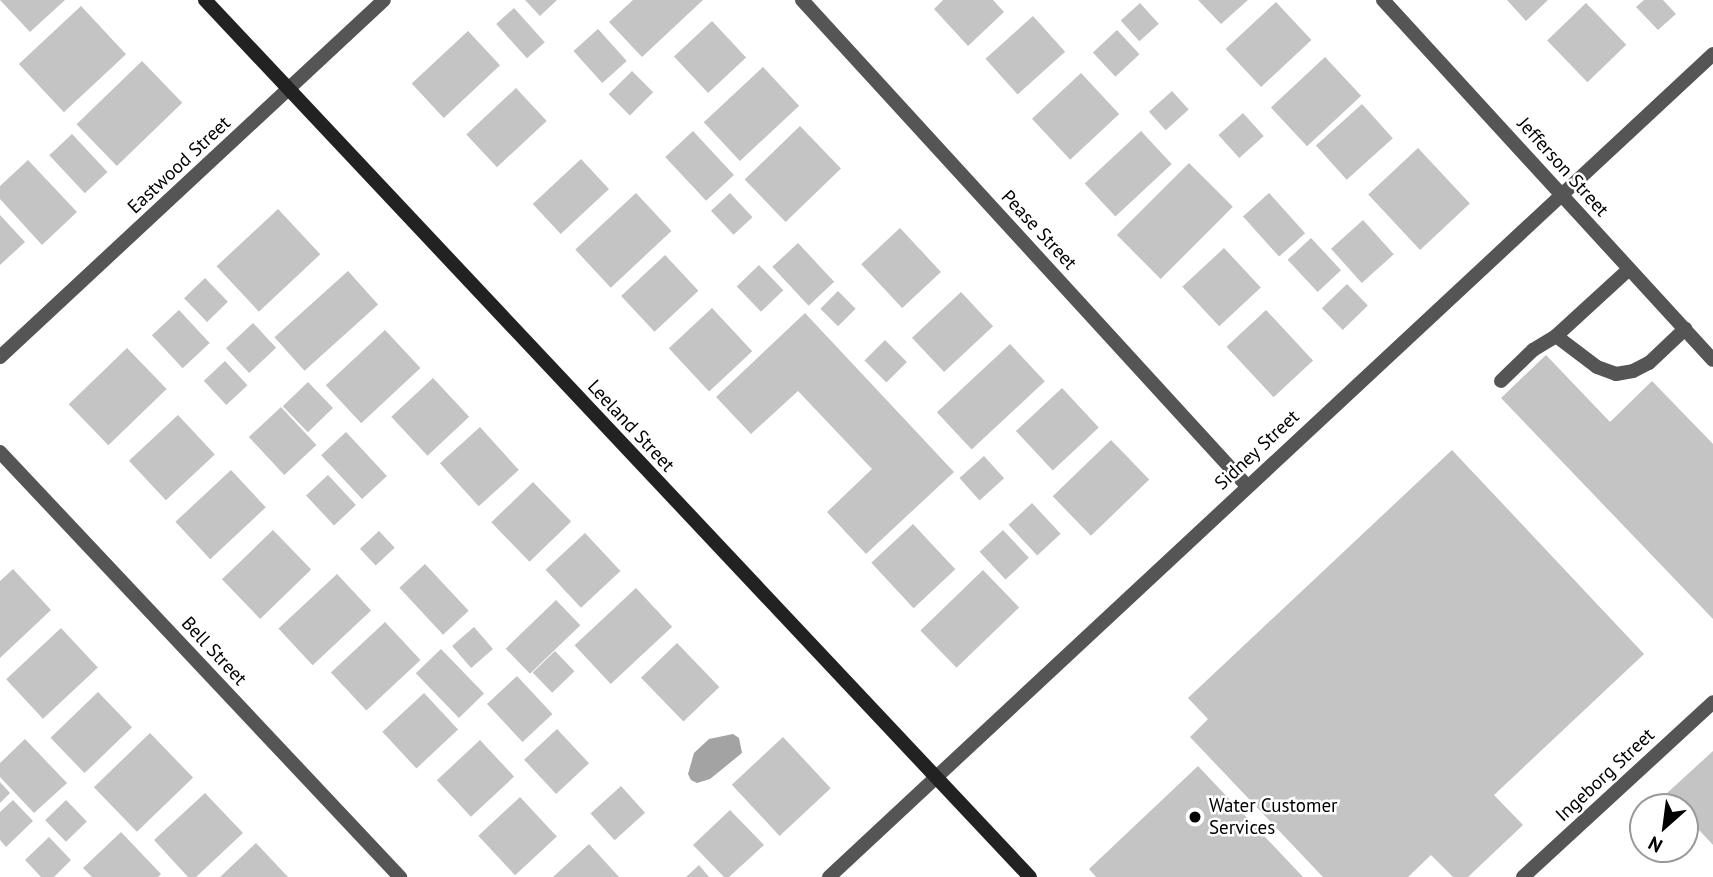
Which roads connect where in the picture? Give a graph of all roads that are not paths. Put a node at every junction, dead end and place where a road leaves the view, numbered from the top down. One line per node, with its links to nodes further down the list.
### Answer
1 (205, 0): 6 (main road, Leeland Street)
2 (384, 0): 6 (street, Eastwood Street)
3 (802, 0): 15 (street, Pease Street)
4 (1383, 0): 7 (street, Jefferson Street)
5 (1713, 54): 7 (street, Sidney Street)
6 (288, 89): 11 (street, Eastwood Street); 17 (main road, Leeland Street)
7 (1561, 194): 8 (street, Jefferson Street); 15 (street, Sidney Street)
8 (1629, 268): 9 (street, Jefferson Street); 10 (street)
9 (1685, 329): 10 (street); 12 (street, Jefferson Street)
10 (1556, 337): 13 (street)
11 (0, 357)
12 (1713, 360)
13 (1501, 381)
14 (0, 452): 18 (street, Bell Street)
15 (1247, 486): 17 (street, Sidney Street)
16 (1713, 702): 21 (street, Ingeborg Street)
17 (935, 777): 19 (street, Sidney Street); 20 (main road, Leeland Street)
18 (400, 877)
19 (829, 877)
20 (1030, 877)
21 (1523, 877)

